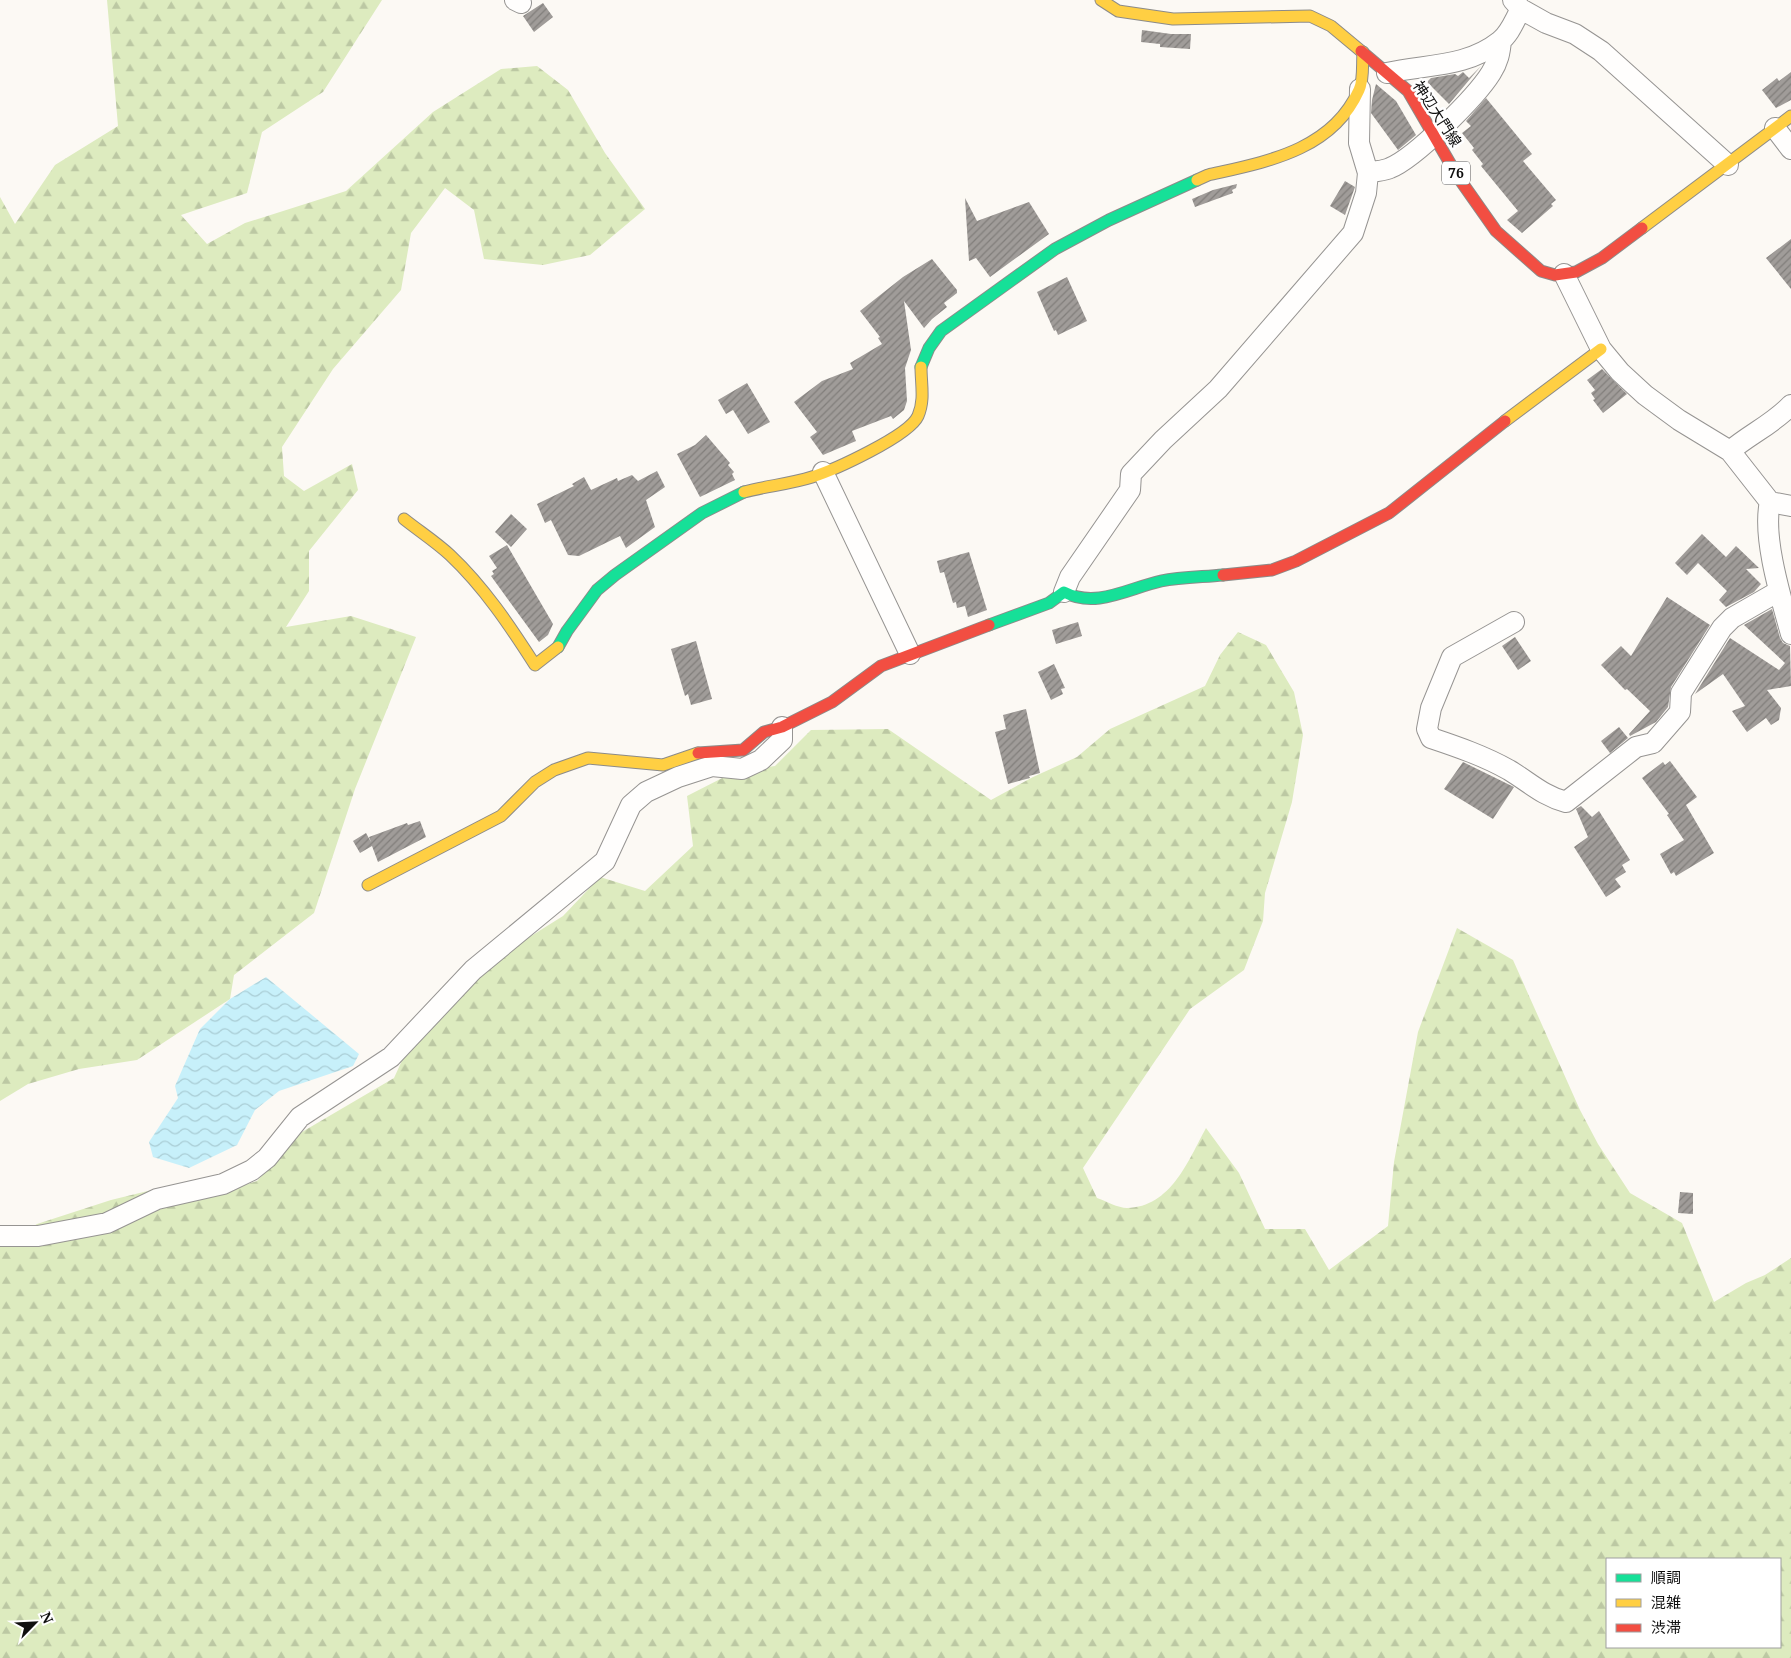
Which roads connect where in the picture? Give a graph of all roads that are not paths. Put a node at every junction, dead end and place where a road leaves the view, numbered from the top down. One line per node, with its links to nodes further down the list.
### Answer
1 (1101, 0): 3 (street, 神辺大門線 / 76)
2 (1517, 4): 4 (street); 12 (street)
3 (1310, 8): 5 (street, 神辺大門線 / 76)
4 (1501, 40): 6 (street); 10 (street)
5 (1363, 52): 6 (street, 神辺大門線 / 76); 7 (street)
6 (1386, 73): 10 (street, 神辺大門線 / 76)
7 (1360, 89): 13 (street); 18 (street)
8 (1791, 116): 9 (street, 神辺大門線 / 76)
9 (1775, 128): 11 (street); 12 (street, 神辺大門線 / 76)
10 (1434, 133): 13 (street); 14 (street, 神辺大門線 / 76)
11 (1791, 149)
12 (1728, 165): 14 (street, 神辺大門線 / 76)
13 (1368, 173): 23 (street)
14 (1564, 274): 15 (street)
15 (1601, 349): 17 (street); 23 (street)
16 (1791, 405): 17 (street)
17 (1730, 451): 19 (street)
18 (824, 472): 21 (street); 26 (street)
19 (1770, 502): 20 (street); 22 (street)
20 (1791, 506)
21 (404, 519)
22 (1780, 591): 24 (street); 25 (street)
23 (1064, 592): 26 (street)
24 (1514, 622)
25 (1791, 634)
26 (910, 654): 27 (street)
27 (782, 727): 28 (street); 29 (street)
28 (368, 885)
29 (0, 1236)

